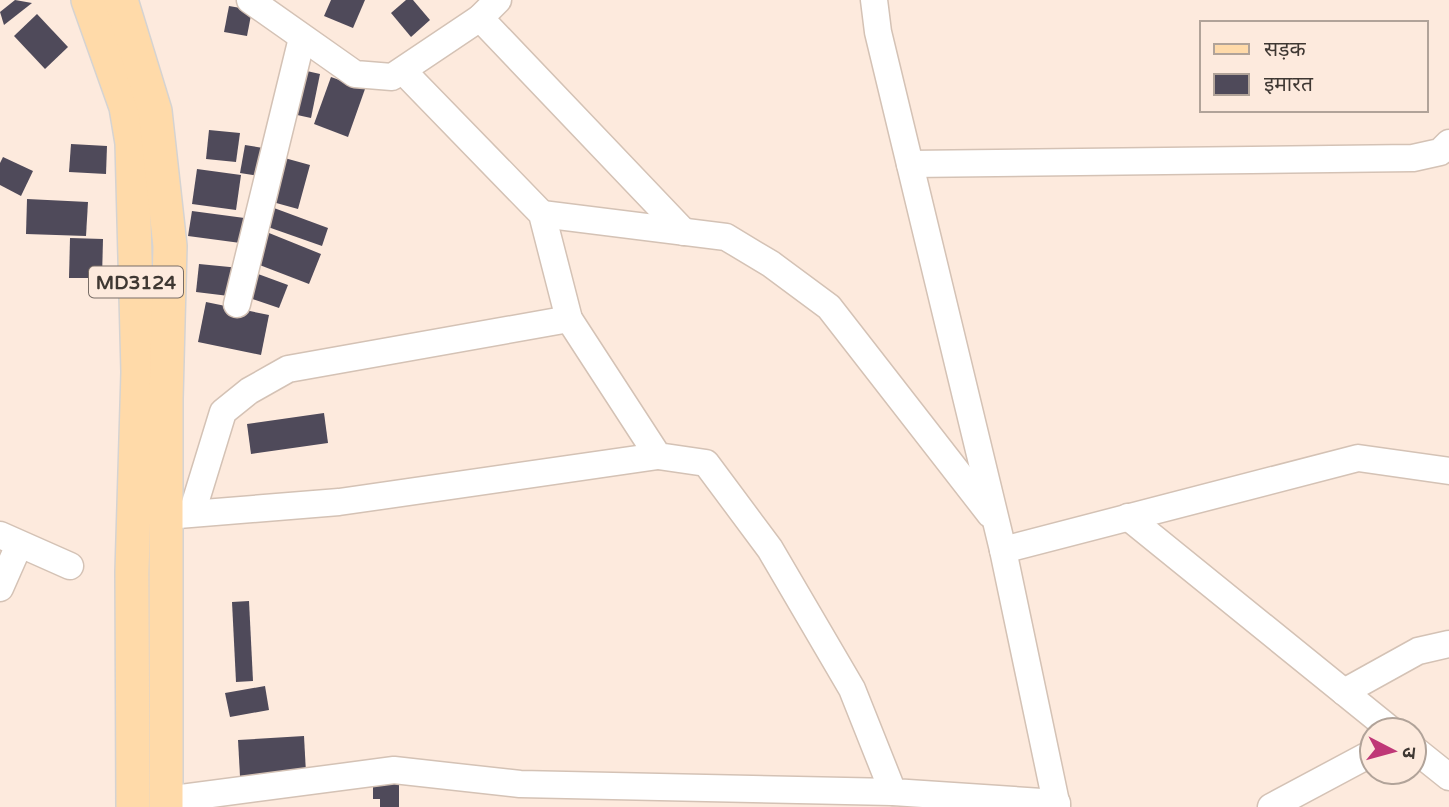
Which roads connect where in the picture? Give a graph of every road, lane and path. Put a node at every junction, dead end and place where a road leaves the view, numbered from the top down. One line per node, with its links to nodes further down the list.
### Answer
1 (88, 0): 32 (main road, MD3124)
2 (121, 0): 16 (main road)
3 (250, 0): 6 (street)
4 (874, 0): 9 (street)
5 (489, 9): 7 (street); 11 (street)
6 (302, 38): 7 (street); 12 (street)
7 (404, 72): 10 (street)
8 (1449, 143): 9 (street)
9 (910, 164): 18 (street)
10 (542, 214): 11 (street); 13 (street)
11 (684, 232): 18 (street)
12 (237, 304)
13 (569, 319): 14 (street); 16 (street)
14 (658, 456): 16 (street); 29 (street)
15 (1449, 471): 17 (street)
16 (179, 514): 30 (main road)
17 (1128, 517): 20 (street); 24 (street)
18 (996, 523): 20 (street)
19 (10, 540): 21 (street); 22 (street)
20 (1003, 550): 31 (street)
21 (70, 566)
22 (0, 589)
23 (1449, 644): 24 (street)
24 (1344, 692): 25 (street)
25 (1374, 716)
26 (1358, 760): 33 (street)
27 (1428, 760): 28 (street)
28 (1449, 777)
29 (893, 792): 30 (street); 31 (street)
30 (166, 803)
31 (1057, 805)
32 (133, 807)
33 (1271, 807)

